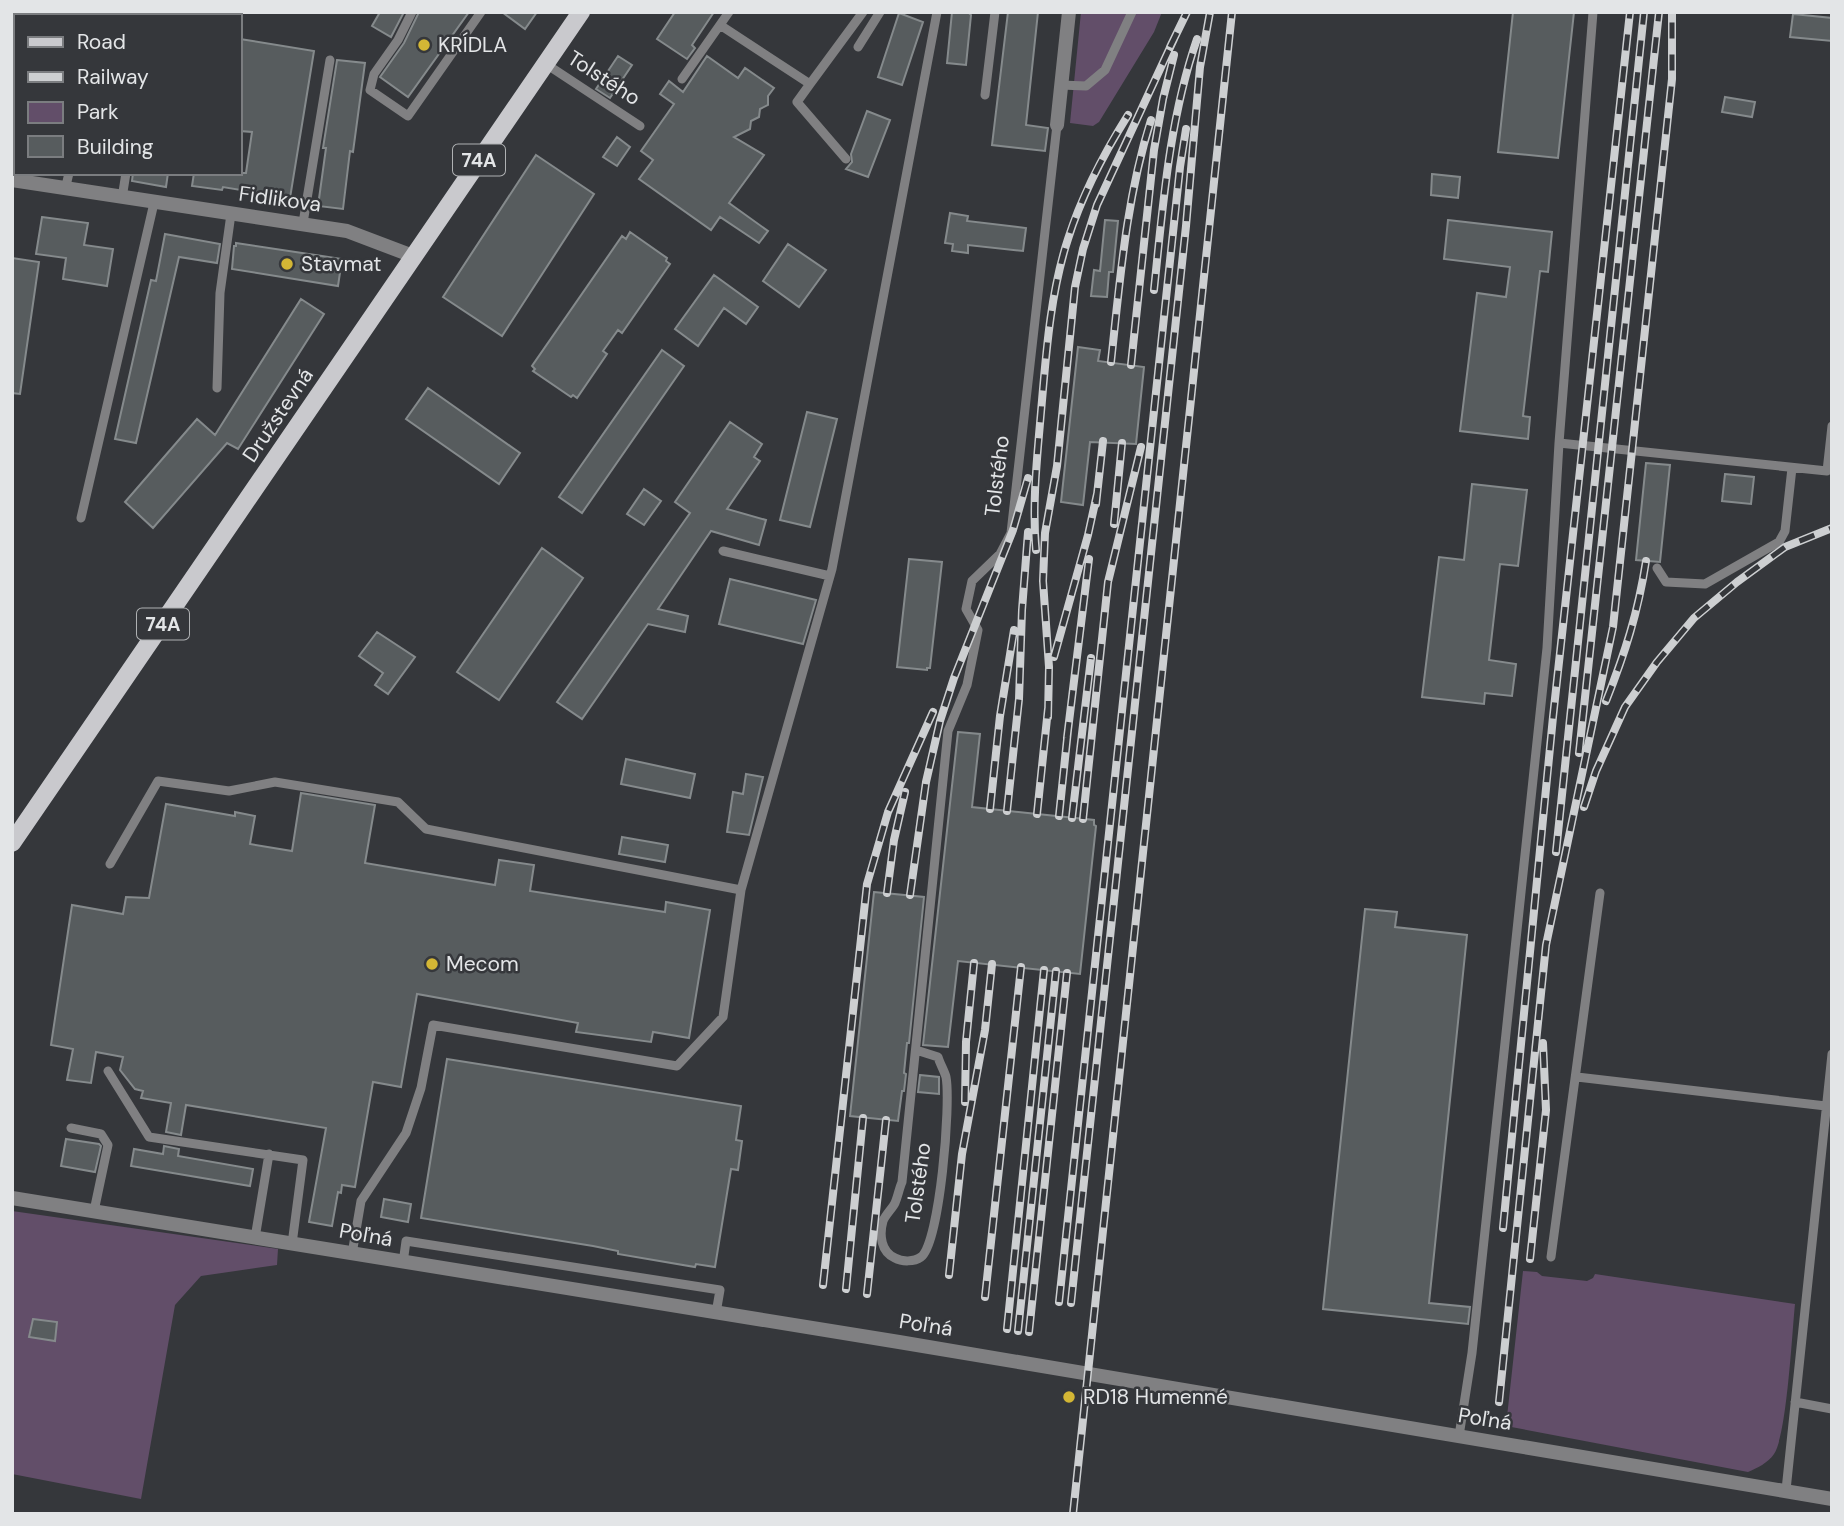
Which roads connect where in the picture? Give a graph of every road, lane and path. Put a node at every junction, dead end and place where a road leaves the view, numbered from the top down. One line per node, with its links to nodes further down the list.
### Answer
1 (412, 12): 2 (lane)
2 (481, 12)
3 (581, 12): 15 (main road, Družstevná / 74A)
4 (729, 12): 12 (lane)
5 (863, 12): 17 (lane)
6 (880, 12): 13 (lane)
7 (937, 12): 40 (lane)
8 (995, 12): 19 (lane)
9 (1069, 12): 18 (street, Tolstého)
10 (1132, 12): 18 (lane)
11 (1593, 12): 34 (lane)
12 (720, 24): 16 (lane); 17 (lane)
13 (858, 47)
14 (330, 60): 30 (lane)
15 (546, 64): 21 (lane, Tolstého); 31 (main road, Družstevná / 74A)
16 (682, 79)
17 (810, 84): 22 (lane)
18 (1061, 85): 20 (street, Tolstého)
19 (985, 95)
20 (1057, 125): 45 (lane, Tolstého)
21 (640, 126)
22 (846, 159)
23 (69, 175): 26 (lane)
24 (125, 175): 27 (lane)
25 (12, 180): 26 (street, Fidlikova)
26 (65, 190): 27 (street, Fidlikova)
27 (122, 198): 28 (street, Fidlikova)
28 (154, 203): 29 (street, Fidlikova); 37 (lane)
29 (231, 214): 30 (street, Fidlikova); 32 (lane)
30 (303, 223): 31 (street, Fidlikova)
31 (413, 256): 41 (main road, Družstevná / 74A)
32 (217, 388)
33 (1832, 426): 36 (lane)
34 (1559, 443): 35 (lane); 62 (lane)
35 (1793, 468): 36 (lane); 39 (lane)
36 (1829, 471)
37 (80, 518)
38 (723, 551): 40 (lane)
39 (1657, 568)
40 (830, 576): 43 (lane)
41 (12, 843)
42 (110, 864): 43 (lane)
43 (741, 890): 56 (lane)
44 (1601, 893): 48 (lane)
45 (916, 1050): 45 (lane, Tolstého)
46 (1832, 1054): 49 (lane)
47 (108, 1071): 51 (lane)
48 (1577, 1077): 49 (lane); 57 (lane)
49 (1826, 1106): 60 (lane)
50 (71, 1128): 53 (lane)
51 (269, 1154): 54 (lane); 55 (lane)
52 (12, 1198): 53 (street, Poľná)
53 (94, 1211): 54 (street, Poľná)
54 (255, 1238): 55 (street, Poľná)
55 (292, 1244): 56 (street, Poľná)
56 (352, 1254): 58 (street, Poľná)
57 (1551, 1257)
58 (403, 1263): 59 (street, Poľná); 59 (lane)
59 (716, 1313): 62 (street, Poľná)
60 (1795, 1402): 61 (lane); 63 (lane)
61 (1832, 1409)
62 (1459, 1436): 63 (street, Poľná)
63 (1786, 1490): 64 (street, Poľná)
64 (1832, 1499)

